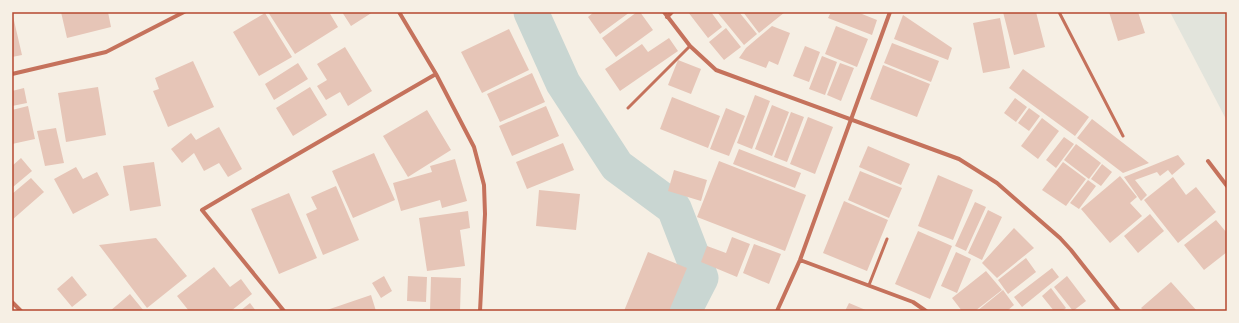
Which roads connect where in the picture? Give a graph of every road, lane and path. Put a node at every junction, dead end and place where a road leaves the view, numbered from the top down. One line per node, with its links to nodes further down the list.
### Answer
1 (184, 12): 9 (street)
2 (399, 12): 10 (street)
3 (664, 12): 7 (street)
4 (672, 12): 7 (street)
5 (890, 12): 12 (street)
6 (1059, 12): 13 (lane)
7 (667, 17): 8 (street)
8 (690, 46): 11 (lane); 12 (street)
9 (12, 74)
10 (436, 74): 21 (street); 22 (street)
11 (628, 108)
12 (851, 120): 17 (street); 25 (street)
13 (1123, 136)
14 (1208, 161): 15 (street)
15 (1227, 186)
16 (887, 239): 18 (lane)
17 (800, 260): 18 (street); 23 (street)
18 (869, 285): 24 (street)
19 (12, 302): 20 (street)
20 (21, 311)
21 (284, 311)
22 (480, 311)
23 (777, 311)
24 (926, 311)
25 (1119, 311)

